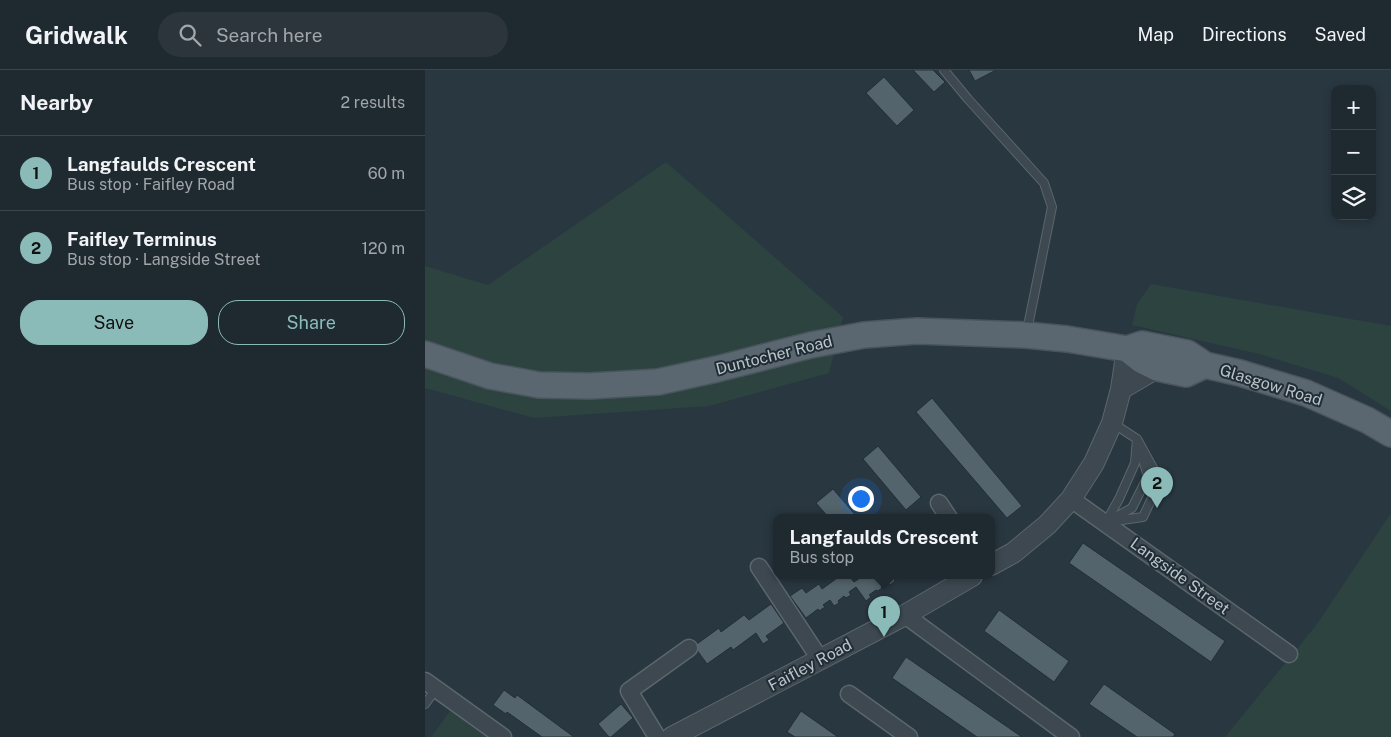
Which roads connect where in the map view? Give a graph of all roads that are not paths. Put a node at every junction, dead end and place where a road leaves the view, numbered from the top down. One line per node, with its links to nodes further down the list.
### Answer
1 (944, 70): 2 (lane)
2 (1026, 335): 3 (main road, Duntocher Road); 4 (main road, Duntocher Road)
3 (1127, 349): 5 (main road, Glasgow Road); 6 (main road, Glasgow Road); 7 (street)
4 (425, 354)
5 (1205, 365): 6 (main road, Glasgow Road); 9 (main road, Glasgow Road)
6 (1157, 368): 7 (street)
7 (1121, 389): 8 (street)
8 (1112, 422): 10 (lane); 11 (street)
9 (1391, 434)
10 (1137, 439): 14 (lane); 14 (lane); 14 (lane)
11 (1071, 499): 14 (street, Langside Street); 15 (street)
12 (939, 503): 13 (street)
13 (946, 514)
14 (1106, 522): 20 (street, Langside Street)
15 (995, 563)
16 (759, 567): 21 (street)
17 (967, 579): 18 (street, Faifley Road)
18 (905, 615): 21 (street, Faifley Road); 29 (street)
19 (689, 648): 26 (street)
20 (1289, 654)
21 (819, 660): 27 (street, Faifley Road)
22 (431, 685): 24 (lane); 25 (street)
23 (849, 694): 28 (street)
24 (425, 704)
25 (503, 737)
26 (657, 737)
27 (672, 737)
28 (909, 737)
29 (1071, 737)

